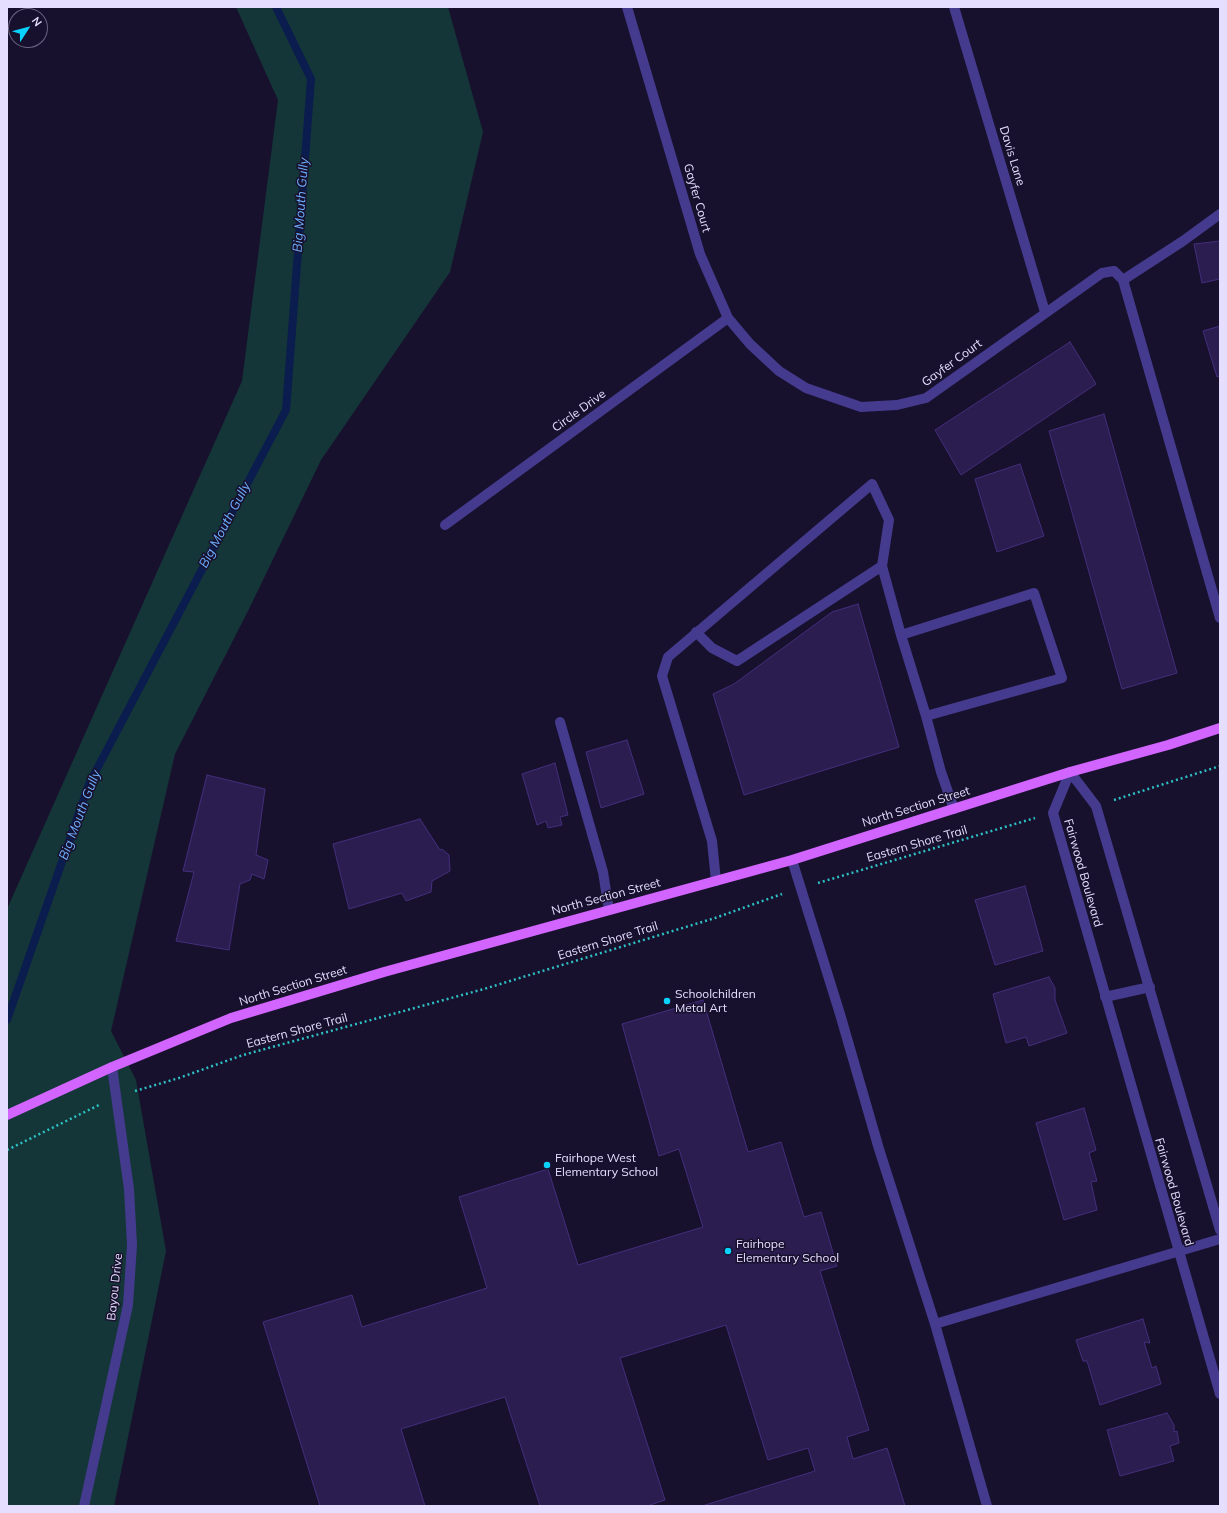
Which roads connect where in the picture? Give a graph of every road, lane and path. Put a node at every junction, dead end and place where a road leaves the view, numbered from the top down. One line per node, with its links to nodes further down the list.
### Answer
1 (627, 7): 6 (street, Gayfer Court)
2 (954, 7): 5 (street, Davis Lane)
3 (1220, 214): 4 (street)
4 (1123, 280): 5 (street, Gayfer Court); 9 (street)
5 (1045, 312): 6 (street, Gayfer Court)
6 (728, 318): 7 (street, Circle Drive)
7 (445, 525)
8 (882, 566): 10 (street); 10 (street); 11 (street)
9 (1220, 618)
10 (696, 632): 21 (street)
11 (901, 635): 12 (street); 12 (street)
12 (926, 716): 18 (street)
13 (560, 722): 23 (street)
14 (1220, 728): 16 (main road, North Section Street)
15 (1220, 766): 17 (path)
16 (1070, 772): 17 (street); 18 (main road, North Section Street); 19 (street, Fairwood Boulevard)
17 (1096, 806): 24 (street)
18 (954, 809): 20 (main road, North Section Street)
19 (1053, 813): 22 (path, Eastern Shore Trail); 25 (street, Fairwood Boulevard)
20 (792, 860): 21 (main road, North Section Street); 22 (street)
21 (716, 881): 23 (main road, North Section Street)
22 (801, 888): 27 (path, Eastern Shore Trail); 33 (street)
23 (608, 910): 26 (main road, North Section Street)
24 (1150, 987): 25 (street); 30 (street)
25 (1105, 996): 32 (street, Fairwood Boulevard)
26 (112, 1067): 27 (street, Bayou Drive); 28 (main road, North Section Street)
27 (116, 1096): 29 (path, Eastern Shore Trail); 35 (street, Bayou Drive)
28 (7, 1115)
29 (7, 1150)
30 (1220, 1230)
31 (1220, 1240): 32 (street)
32 (1178, 1252): 33 (street); 34 (street, Fairwood Boulevard)
33 (934, 1324): 36 (street)
34 (1220, 1394)
35 (84, 1506)
36 (987, 1506)

